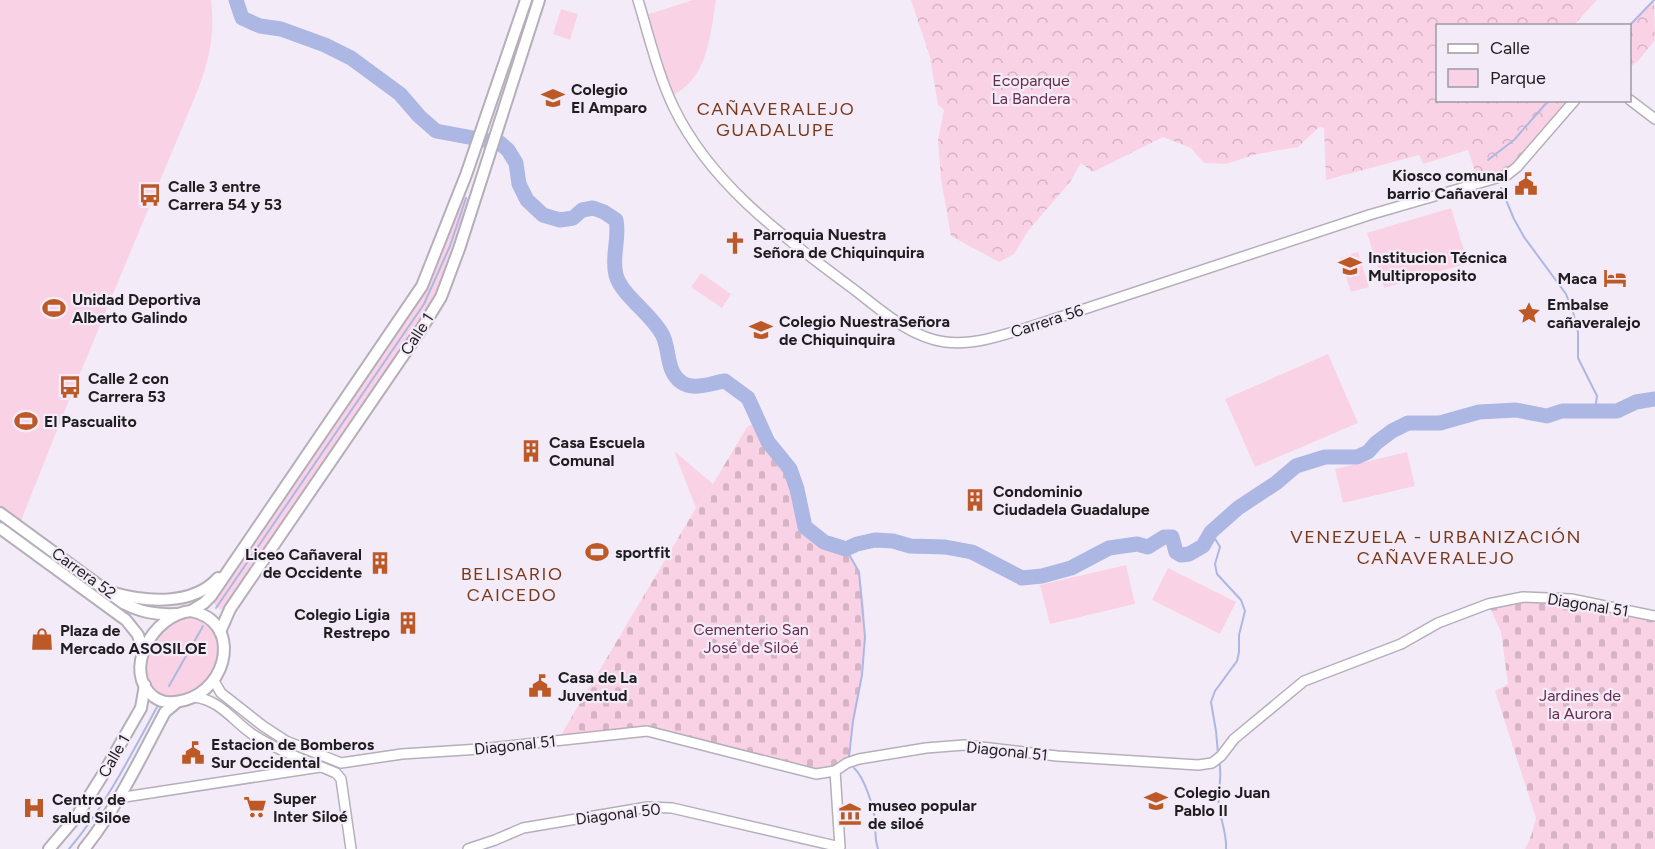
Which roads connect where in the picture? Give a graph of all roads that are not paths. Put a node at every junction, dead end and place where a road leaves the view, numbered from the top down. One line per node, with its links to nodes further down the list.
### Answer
1 (526, 0): 7 (main road, Calle 1)
2 (539, 0): 8 (main road, Calle 1)
3 (638, 0): 5 (street, Carrera 56)
4 (1631, 101): 6 (street)
5 (1573, 102)
6 (1655, 119)
7 (466, 176): 8 (main road); 11 (main road, Calle 1)
8 (480, 180): 16 (main road, Calle 1)
9 (0, 513): 12 (main road, Carrera 52)
10 (0, 528): 17 (main road, Carrera 52)
11 (233, 562): 12 (main road); 13 (main road, Calle 1)
12 (111, 592): 14 (main road, Carrera 52)
13 (190, 611): 14 (main road); 16 (main road)
14 (175, 614): 17 (main road)
15 (1655, 616): 25 (street, Diagonal 51)
16 (220, 632): 18 (main road)
17 (144, 652): 19 (main road)
18 (214, 681): 20 (main road); 22 (street)
19 (145, 685): 21 (main road); 27 (main road, Calle 1)
20 (195, 697): 21 (main road); 23 (street)
21 (177, 702): 26 (main road, Calle 1)
22 (238, 706): 23 (street); 24 (street)
23 (230, 715): 24 (street)
24 (323, 762): 25 (street, Diagonal 51); 26 (street, Diagonal 51); 29 (street)
25 (835, 771): 30 (street, Diagonal 50)
26 (118, 798): 28 (main road, Calle 1)
27 (49, 849)
28 (84, 849)
29 (351, 849)
30 (468, 849)

